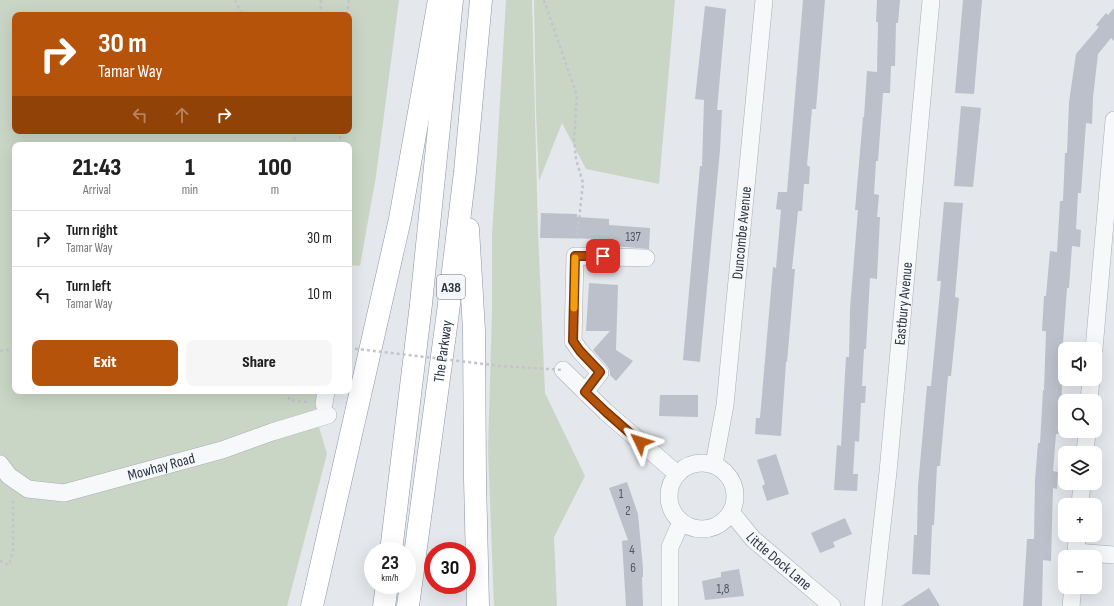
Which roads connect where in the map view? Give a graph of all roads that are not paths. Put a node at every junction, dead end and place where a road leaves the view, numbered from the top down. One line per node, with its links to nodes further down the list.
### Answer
1 (439, 0): 23 (highway)
2 (452, 0): 18 (highway, The Parkway / A38)
3 (481, 0): 7 (highway, The Parkway / A38)
4 (764, 0): 14 (street, Duncombe Avenue)
5 (931, 0): 29 (street, Eastbury Avenue)
6 (1114, 120): 9 (street)
7 (465, 172): 25 (highway, The Parkway / A38); 26 (highway, A38)
8 (646, 258): 11 (street)
9 (1095, 342)
10 (563, 370): 11 (street)
11 (585, 392): 15 (street)
12 (326, 403): 13 (street, Mowhay Road)
13 (0, 464)
14 (714, 464): 15 (street); 16 (street)
15 (676, 473): 17 (street)
16 (731, 512): 17 (street); 28 (street, Little Dock Lane)
17 (681, 522): 27 (street)
18 (392, 542)
19 (1102, 555): 20 (street)
20 (1114, 555)
21 (386, 594): 24 (highway)
22 (1072, 594): 30 (street)
23 (312, 606)
24 (384, 606)
25 (408, 606)
26 (478, 606)
27 (670, 606)
28 (832, 606)
29 (873, 606)
30 (1071, 606)

